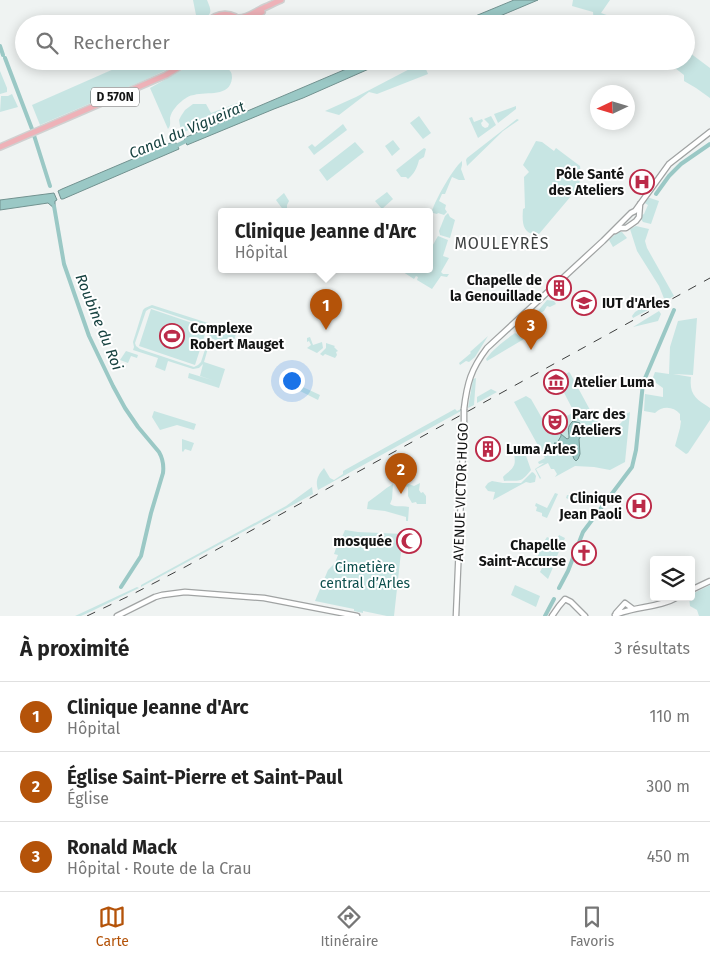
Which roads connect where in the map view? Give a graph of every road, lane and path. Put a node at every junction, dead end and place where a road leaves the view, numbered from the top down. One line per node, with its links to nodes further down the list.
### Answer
1 (281, 0): 2 (main road)
2 (268, 7): 5 (main road); 6 (main road)
3 (218, 15): 4 (main road)
4 (231, 15)
5 (251, 15)
6 (259, 15)
7 (174, 70): 9 (main road, D 570N)
8 (710, 132): 10 (main road)
9 (0, 147)
10 (637, 213): 11 (main road); 11 (main road)
11 (622, 226): 18 (main road, AVENUE VICTOR HUGO, bridge)
12 (710, 581): 13 (main road)
13 (695, 588)
14 (668, 601): 15 (main road)
15 (634, 609): 21 (main road); 21 (main road)
16 (117, 616): 17 (main road)
17 (356, 616)
18 (456, 616)
19 (552, 616): 20 (main road)
20 (585, 616)
21 (614, 616)

